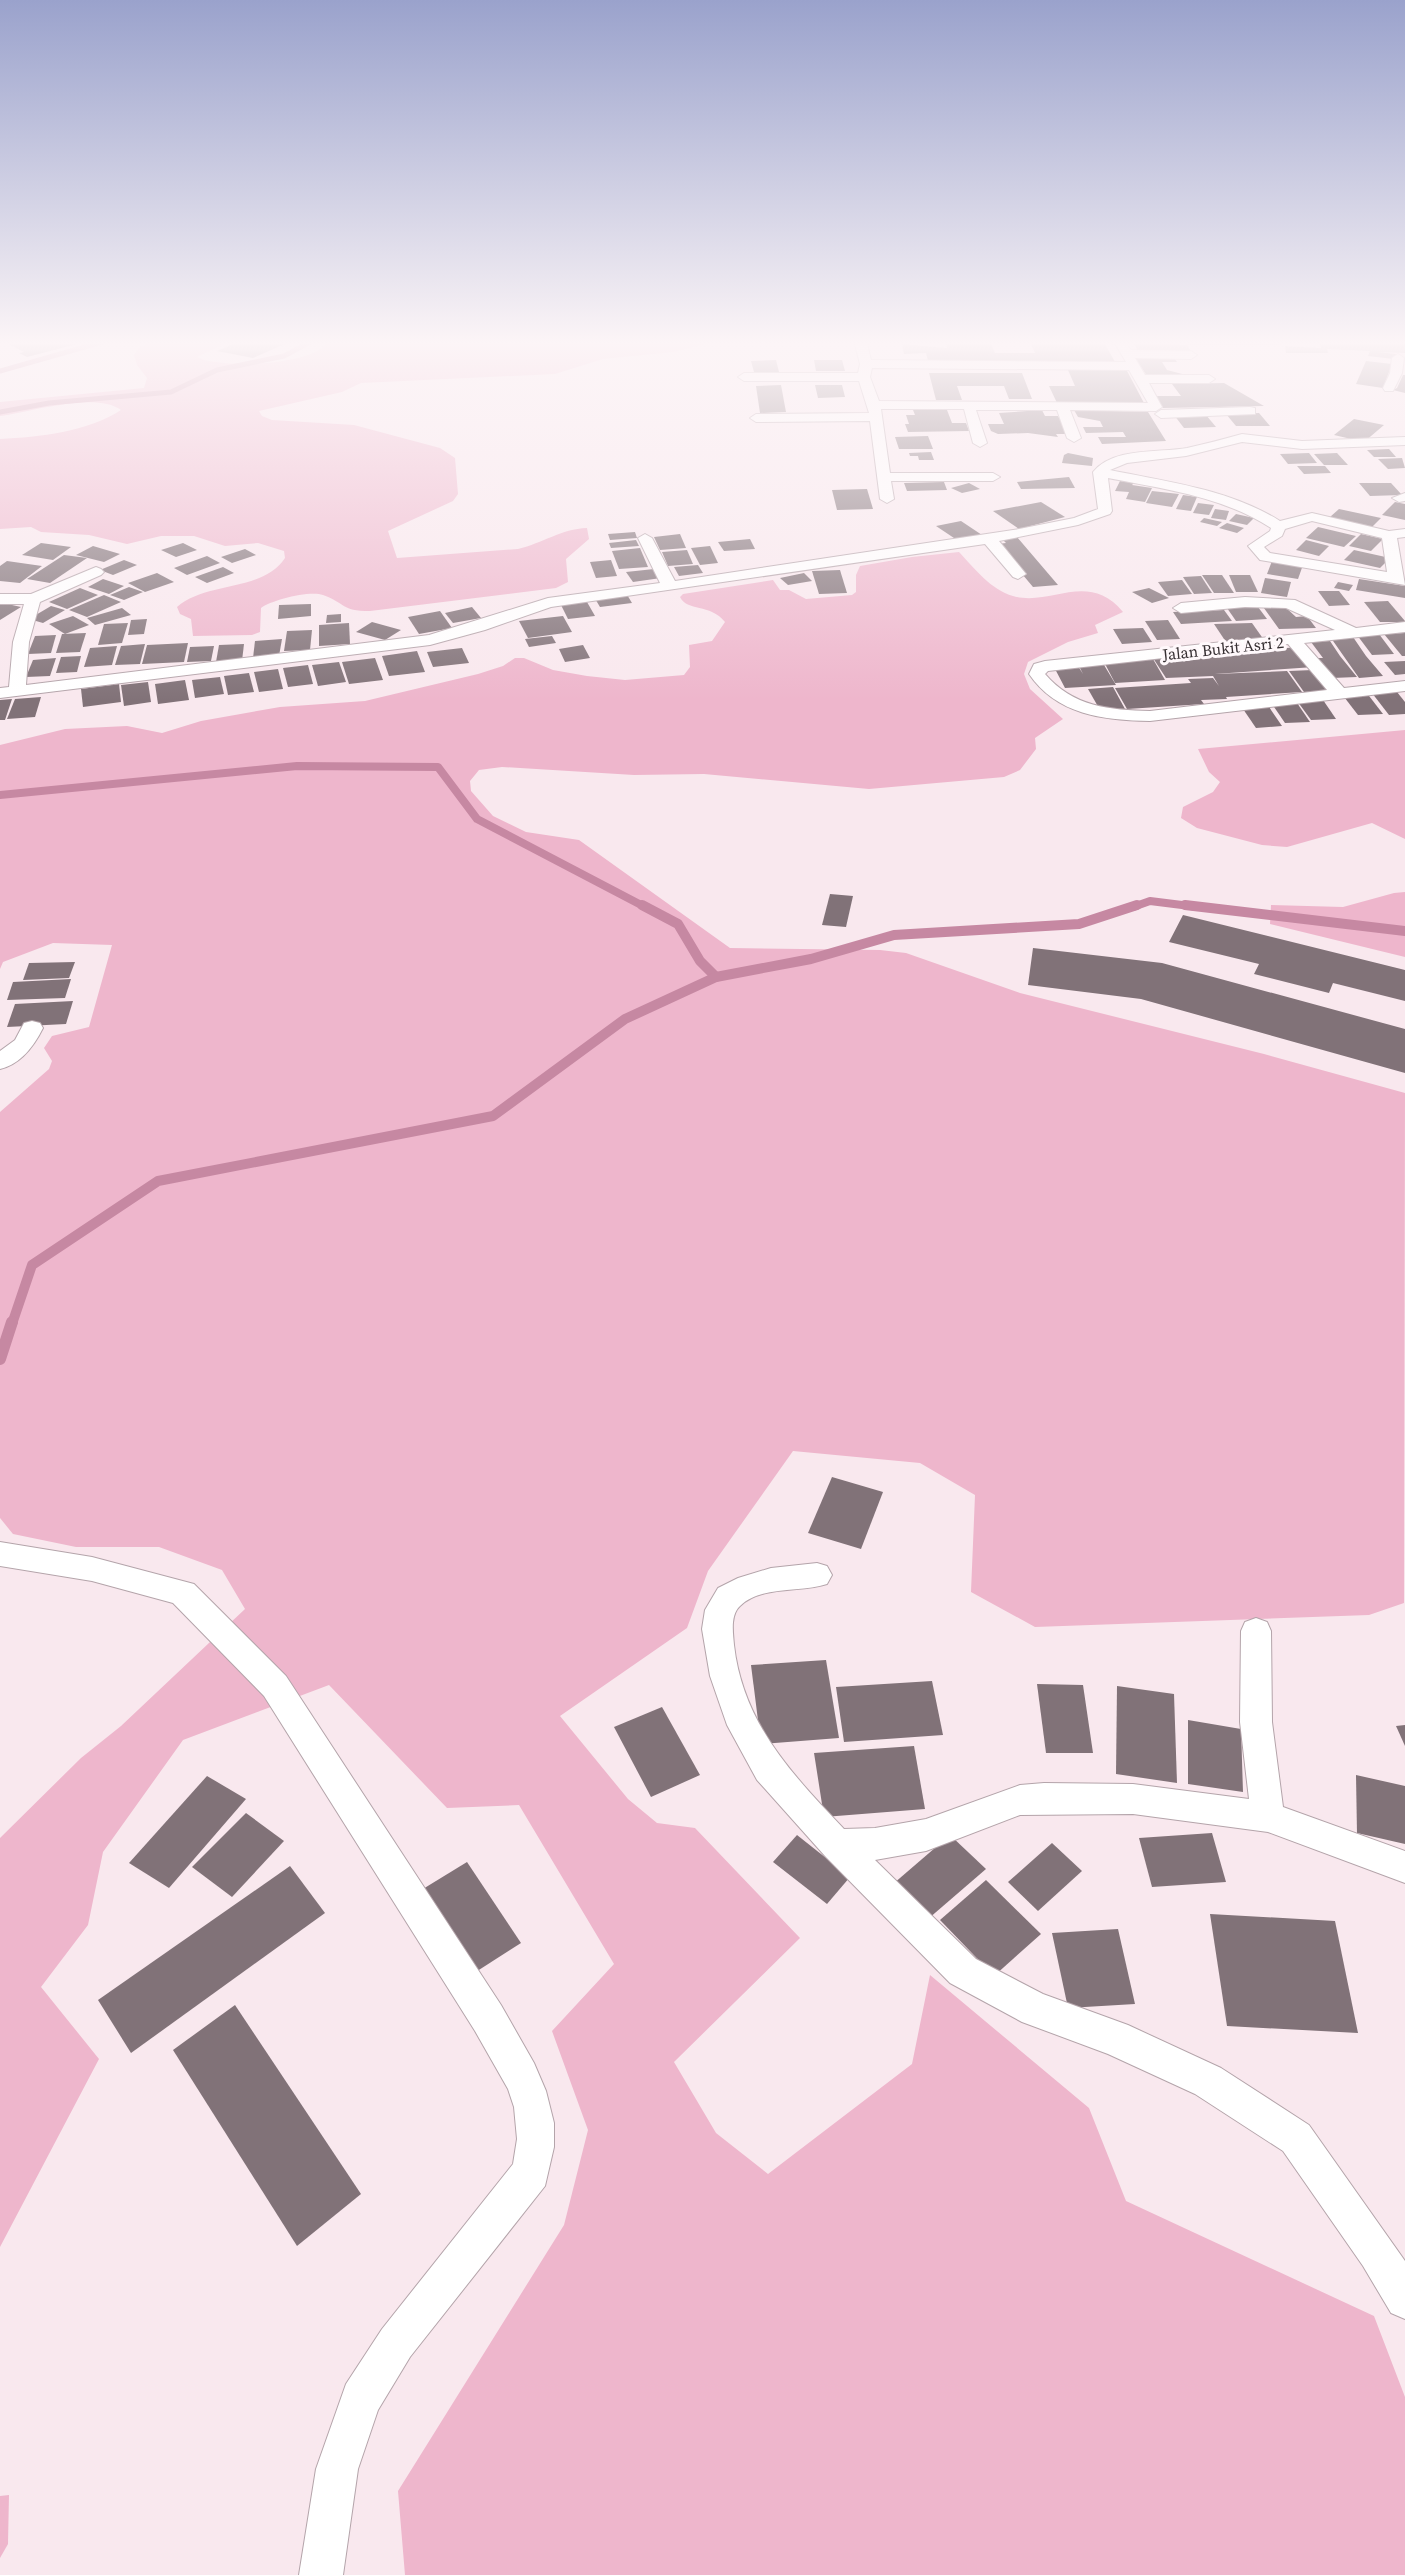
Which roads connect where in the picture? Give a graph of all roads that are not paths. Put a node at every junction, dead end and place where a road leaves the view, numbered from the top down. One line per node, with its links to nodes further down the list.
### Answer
1 (882, 460): 4 (street)
2 (1122, 460): 3 (street)
3 (1100, 472): 7 (street); 11 (street)
4 (884, 477): 5 (street); 6 (street)
5 (993, 477)
6 (886, 499)
7 (1278, 526): 9 (street); 14 (street)
8 (1405, 533): 9 (street)
9 (1389, 535): 14 (street)
10 (645, 538): 15 (street)
11 (989, 539): 13 (street); 15 (street)
12 (96, 572): 17 (street)
13 (1018, 574)
14 (1400, 579)
15 (669, 585): 23 (street)
16 (0, 599): 17 (street)
17 (33, 599): 23 (street)
18 (1181, 608): 20 (street)
19 (1405, 627): 20 (street, Jalan Bukit Asri 2)
20 (1356, 633): 21 (street, Jalan Bukit Asri 2)
21 (1293, 640): 24 (street); 24 (street, Jalan Bukit Asri 2)
22 (1405, 686): 24 (street)
23 (17, 690): 25 (street)
24 (1338, 692)
25 (0, 693)
26 (32, 1028): 27 (street)
27 (0, 1062)
28 (0, 1554): 35 (street)
29 (817, 1575): 32 (street)
30 (1256, 1630): 31 (street)
31 (1268, 1817): 32 (street); 33 (street)
32 (837, 1845): 34 (street)
33 (1405, 1867)
34 (1405, 2299)
35 (321, 2575)

